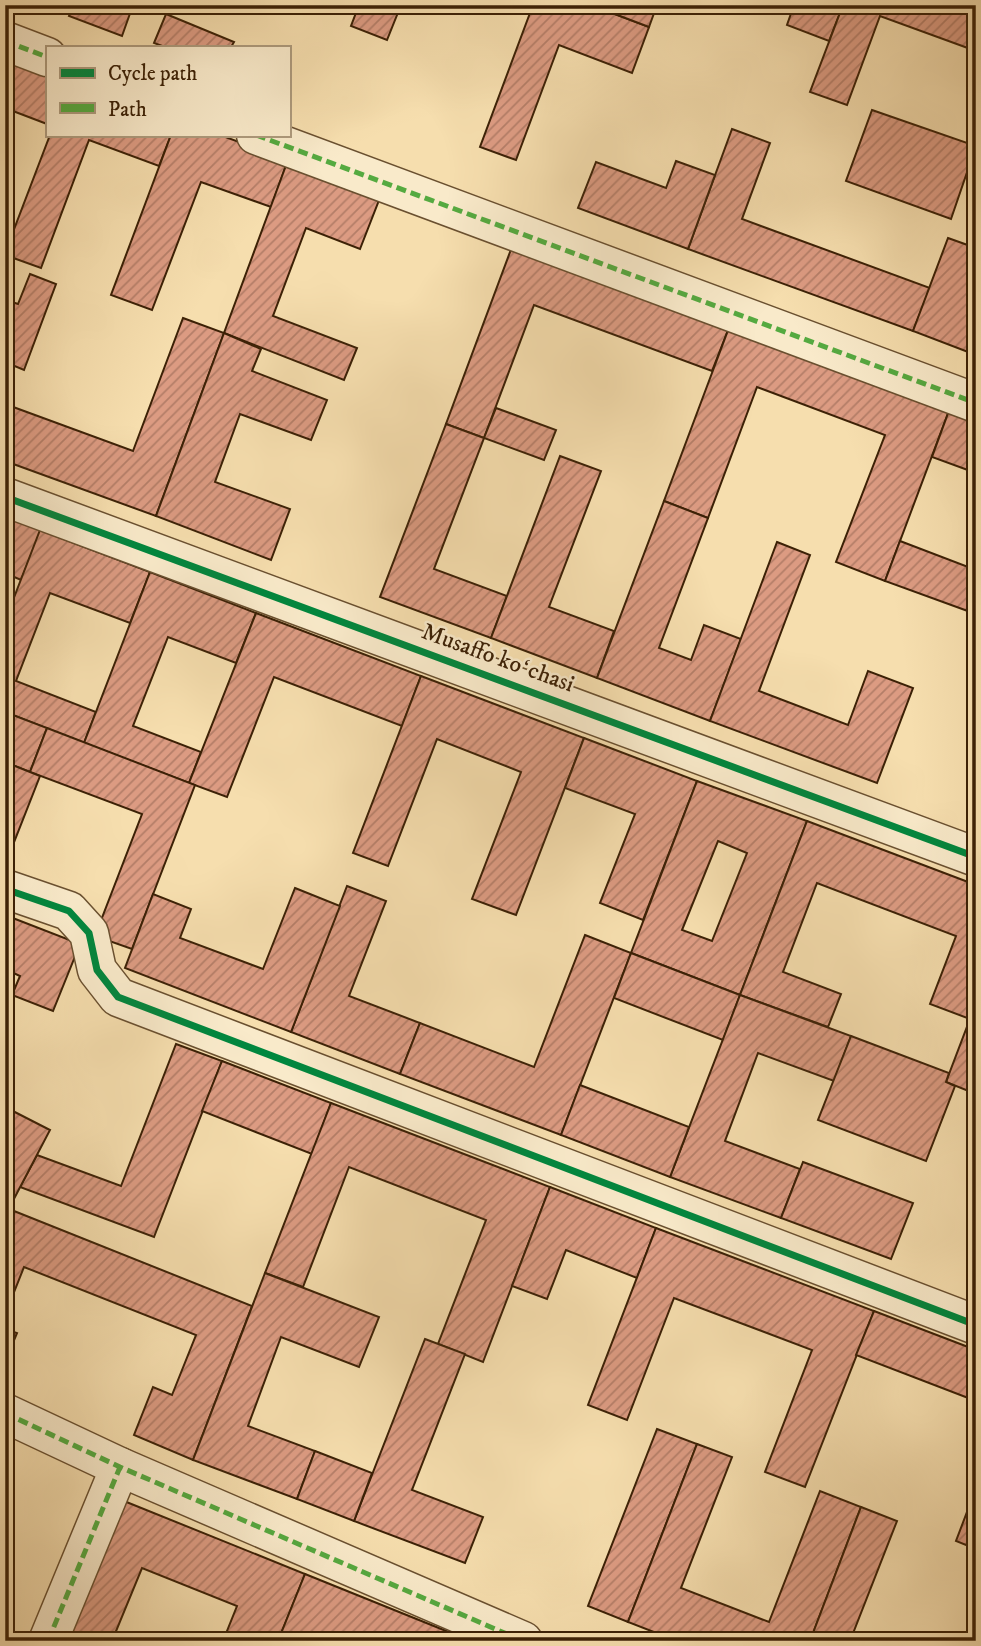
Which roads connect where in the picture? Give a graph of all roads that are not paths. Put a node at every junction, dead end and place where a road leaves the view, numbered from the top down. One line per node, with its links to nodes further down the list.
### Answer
1 (5, 41): 2 (street)
2 (46, 57)
3 (259, 136): 4 (street)
4 (976, 403)
5 (5, 497): 6 (street, Musaffo koʻchasi)
6 (976, 857)
7 (5, 889): 8 (street)
8 (976, 1325)
9 (5, 1413): 10 (street)
10 (120, 1467): 11 (street); 12 (street)
11 (510, 1638)
12 (48, 1641)

